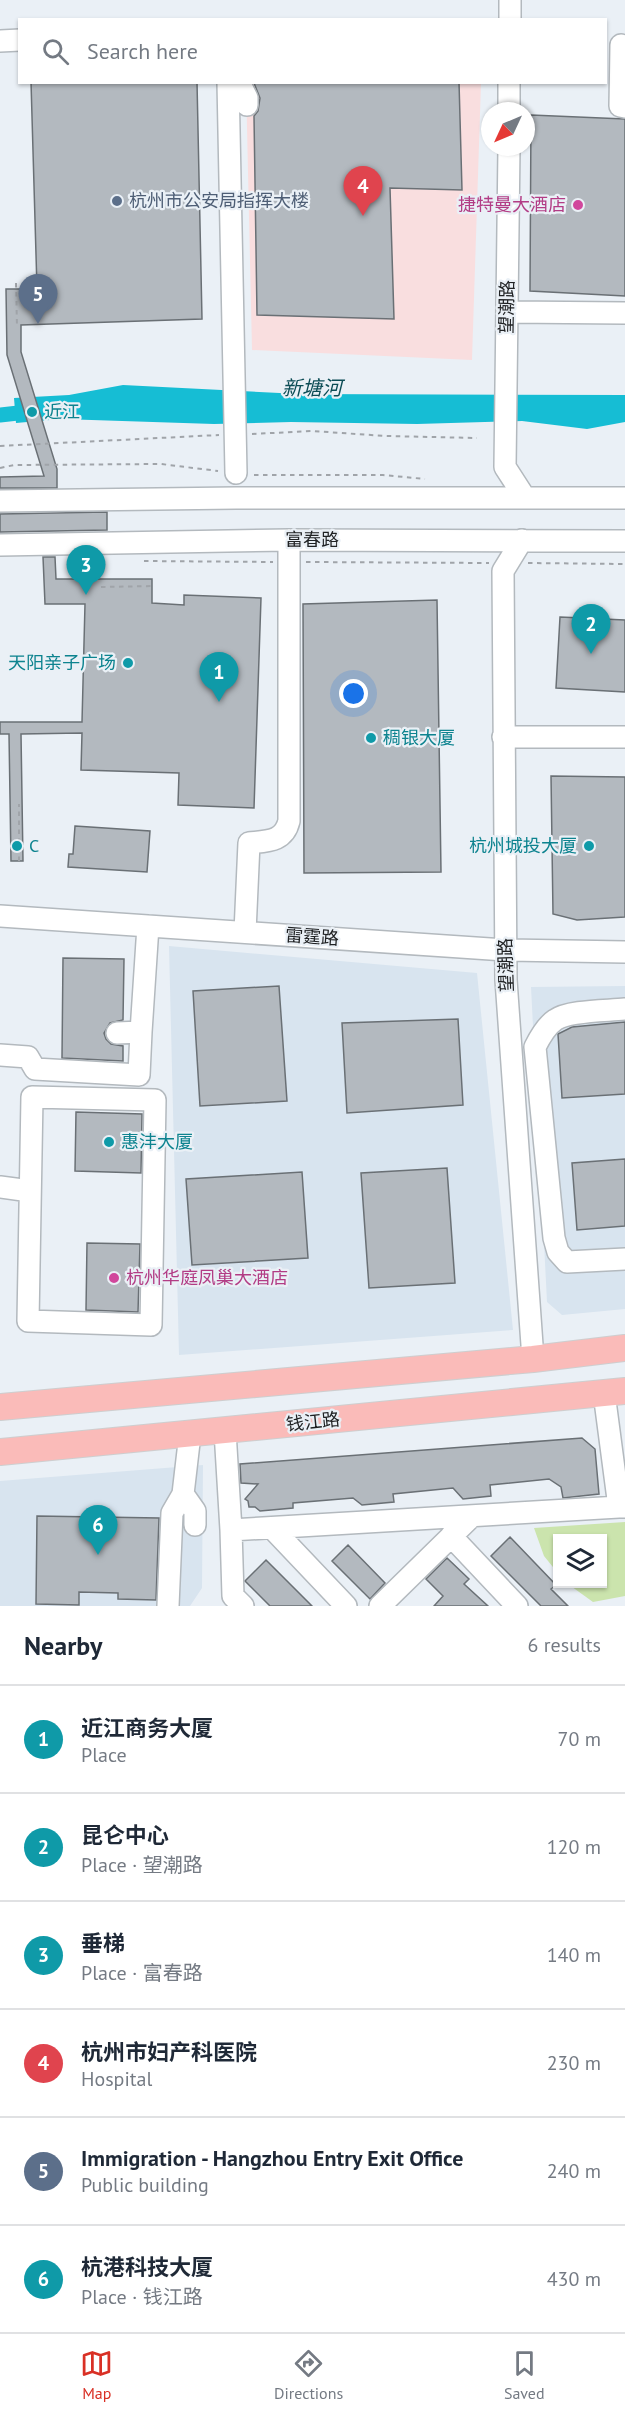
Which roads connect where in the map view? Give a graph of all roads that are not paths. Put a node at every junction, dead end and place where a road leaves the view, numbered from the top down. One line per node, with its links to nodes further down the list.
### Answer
1 (510, 0): 2 (street)
2 (510, 18)
3 (18, 40): 4 (street)
4 (0, 41)
5 (617, 44): 11 (street)
6 (228, 84): 16 (street)
7 (240, 84): 10 (street)
8 (509, 84): 9 (street)
9 (509, 102)
10 (247, 105)
11 (625, 107)
12 (509, 156): 13 (street, 望潮路)
13 (507, 312): 14 (street); 15 (street, 望潮路)
14 (625, 313)
15 (505, 459): 17 (street); 19 (street)
16 (236, 473)
17 (525, 498): 18 (street); 19 (street)
18 (625, 498)
19 (482, 499): 20 (street)
20 (0, 501)
21 (482, 539): 22 (street, 富春路); 23 (street, 富春路); 26 (street)
22 (289, 540): 25 (street, 富春路); 31 (street)
23 (522, 540): 24 (street, 富春路); 26 (street)
24 (625, 541)
25 (0, 545)
26 (505, 565): 28 (street, 望潮路)
27 (625, 736): 28 (street)
28 (503, 737): 32 (street, 望潮路)
29 (0, 916): 30 (street, 雷霆路)
30 (147, 926): 31 (street, 雷霆路); 36 (street)
31 (245, 932): 32 (street, 雷霆路)
32 (505, 950): 33 (street, 雷霆路); 39 (street, 望潮路)
33 (625, 952)
34 (625, 1009): 38 (street)
35 (117, 1032): 36 (street)
36 (141, 1032): 37 (street)
37 (0, 1055)
38 (544, 1141): 39 (street); 42 (street)
39 (518, 1142): 44 (street, 望潮路)
40 (0, 1187): 41 (street)
41 (30, 1191): 41 (street)
42 (625, 1259)
43 (625, 1348): 44 (main road)
44 (533, 1359): 46 (main road)
45 (614, 1392): 47 (main road, 钱江路); 51 (street)
46 (0, 1407)
47 (225, 1431): 48 (main road, 钱江路); 55 (street)
48 (190, 1434): 49 (main road, 钱江路); 50 (street)
49 (0, 1452)
50 (183, 1494): 53 (street); 57 (street)
51 (622, 1507): 52 (street)
52 (472, 1516): 54 (street); 56 (street)
53 (195, 1525)
54 (272, 1527): 55 (street); 59 (street)
55 (231, 1530): 58 (street)
56 (452, 1536): 60 (street); 61 (street)
57 (168, 1606)
58 (243, 1606)
59 (346, 1606)
60 (380, 1606)
61 (517, 1606)

